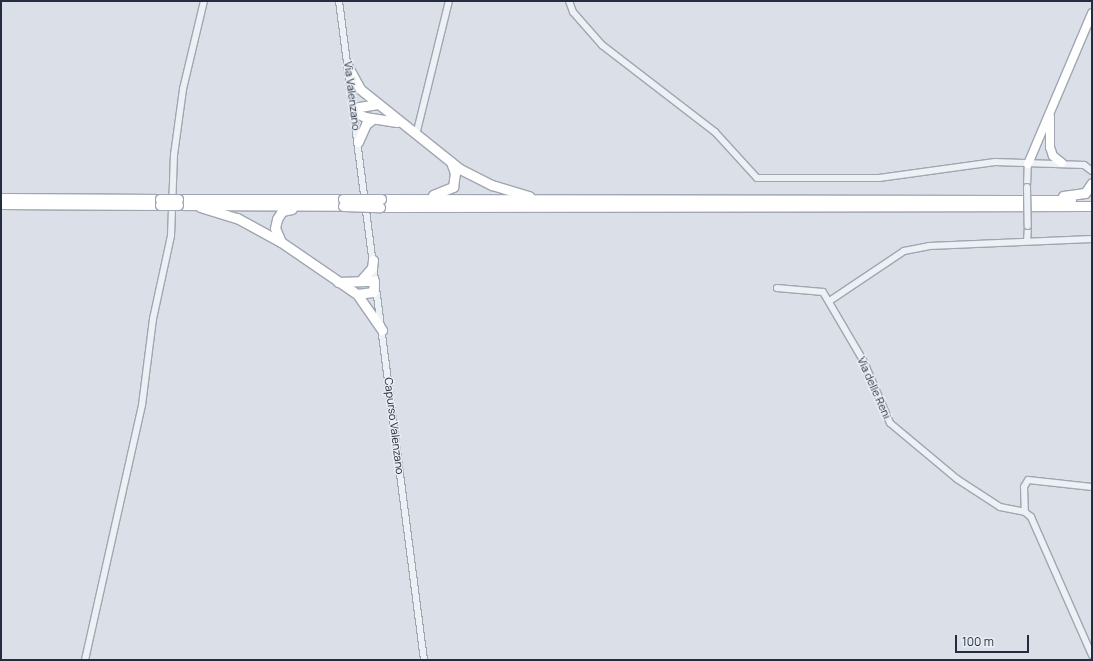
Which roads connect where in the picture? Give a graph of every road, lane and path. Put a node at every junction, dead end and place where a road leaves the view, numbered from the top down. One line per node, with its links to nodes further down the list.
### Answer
1 (204, 1): 49 (street)
2 (339, 1): 6 (street, Via Valenzano)
3 (449, 1): 12 (street)
4 (569, 1): 15 (street)
5 (1092, 13): 9 (main road)
6 (348, 67): 7 (highway); 8 (street, Via Valenzano)
7 (378, 104): 8 (highway); 11 (highway)
8 (354, 112): 10 (highway); 13 (street, Via Valenzano)
9 (1050, 114): 15 (main road); 16 (main road)
10 (373, 119): 11 (highway); 13 (highway)
11 (399, 122): 12 (highway)
12 (416, 135): 14 (highway)
13 (358, 142): 19 (street, Via Valenzano)
14 (451, 162): 21 (highway); 22 (highway)
15 (1028, 164): 16 (street); 37 (street, bridge)
16 (1062, 164): 17 (street)
17 (1092, 171)
18 (1092, 183): 23 (highway)
19 (364, 191): 30 (street, Capurso Valenzano)
20 (1, 198): 25 (highway)
21 (398, 199): 22 (highway); 28 (highway)
22 (540, 199): 23 (highway)
23 (1049, 199): 24 (highway)
24 (1092, 200)
25 (160, 202): 26 (highway, bridge); 29 (highway)
26 (178, 202): 27 (highway); 33 (highway)
27 (341, 203): 28 (highway, bridge); 30 (highway, bridge); 33 (highway); 36 (highway)
28 (381, 203): 30 (highway, bridge); 31 (highway)
29 (1, 204)
30 (366, 206): 38 (street, Capurso Valenzano)
31 (1062, 206): 32 (highway); 34 (highway)
32 (1092, 206)
33 (200, 207): 36 (highway)
34 (1092, 211)
35 (1092, 239): 37 (street)
36 (281, 242): 40 (highway)
37 (1027, 242): 44 (street)
38 (373, 260): 39 (highway); 41 (street, Capurso Valenzano)
39 (362, 279): 40 (highway); 41 (highway)
40 (338, 282): 43 (highway)
41 (376, 286): 43 (highway); 45 (street, Capurso Valenzano)
42 (777, 288): 44 (street)
43 (357, 294): 45 (highway)
44 (831, 300): 47 (street, Via delle Reni)
45 (382, 330): 50 (street, Capurso Valenzano)
46 (1092, 487): 47 (street)
47 (1025, 512): 48 (street)
48 (1092, 655)
49 (85, 660)
50 (424, 660)

